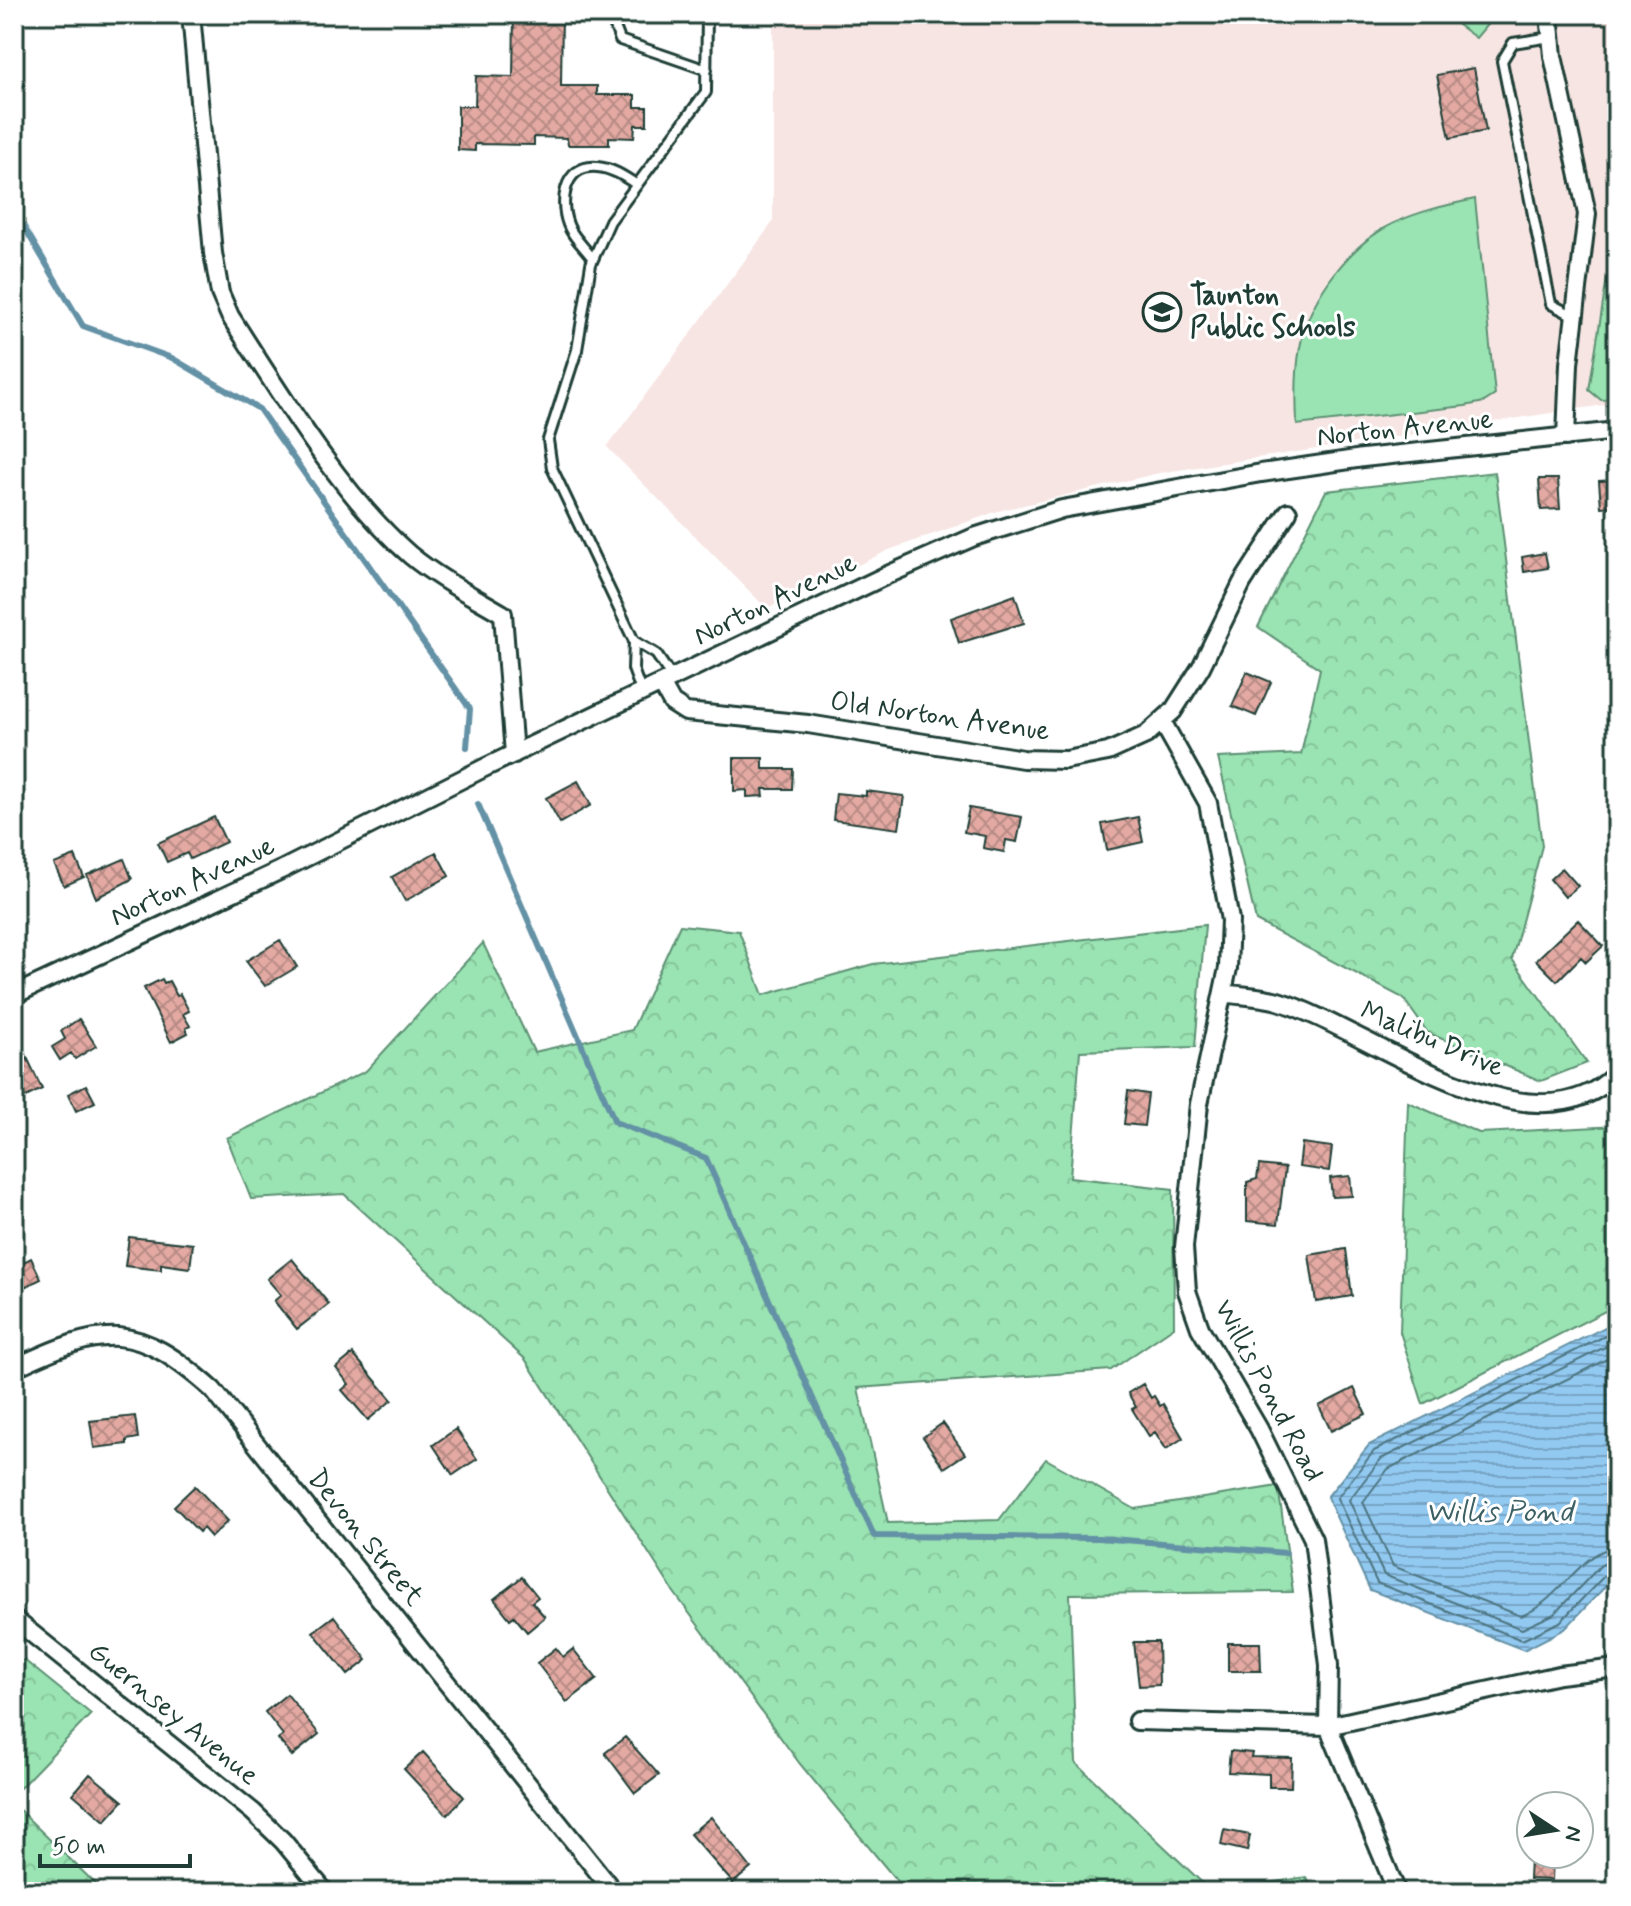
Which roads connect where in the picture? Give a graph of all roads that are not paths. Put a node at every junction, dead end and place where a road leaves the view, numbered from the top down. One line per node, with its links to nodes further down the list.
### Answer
1 (191, 14): 17 (street)
2 (610, 14): 6 (lane)
3 (707, 14): 6 (lane)
4 (1549, 14): 5 (street)
5 (1551, 37): 9 (street); 9 (lane)
6 (707, 70): 7 (lane)
7 (637, 185): 8 (lane); 8 (lane)
8 (593, 259): 13 (lane)
9 (1574, 316): 11 (street)
10 (1617, 431): 11 (street, Norton Avenue)
11 (1566, 437): 14 (street, Norton Avenue)
12 (1288, 512): 16 (street, Old Norton Avenue)
13 (634, 641): 14 (lane); 15 (lane)
14 (668, 682): 15 (street, Norton Avenue); 16 (street, Old Norton Avenue)
15 (642, 695): 17 (street, Norton Avenue)
16 (1163, 723): 18 (street, Willis Pond Road)
17 (514, 754): 19 (street, Norton Avenue)
18 (1223, 993): 20 (street, Malibu Drive); 25 (street, Willis Pond Road)
19 (14, 995)
20 (1617, 1073)
21 (14, 1368): 27 (street, Devon Street)
22 (14, 1619): 26 (street, Guernsey Avenue)
23 (1617, 1668): 25 (street)
24 (1137, 1721): 25 (street)
25 (1328, 1726): 28 (street, Willis Pond Road)
26 (325, 1892)
27 (614, 1892)
28 (1397, 1892)

